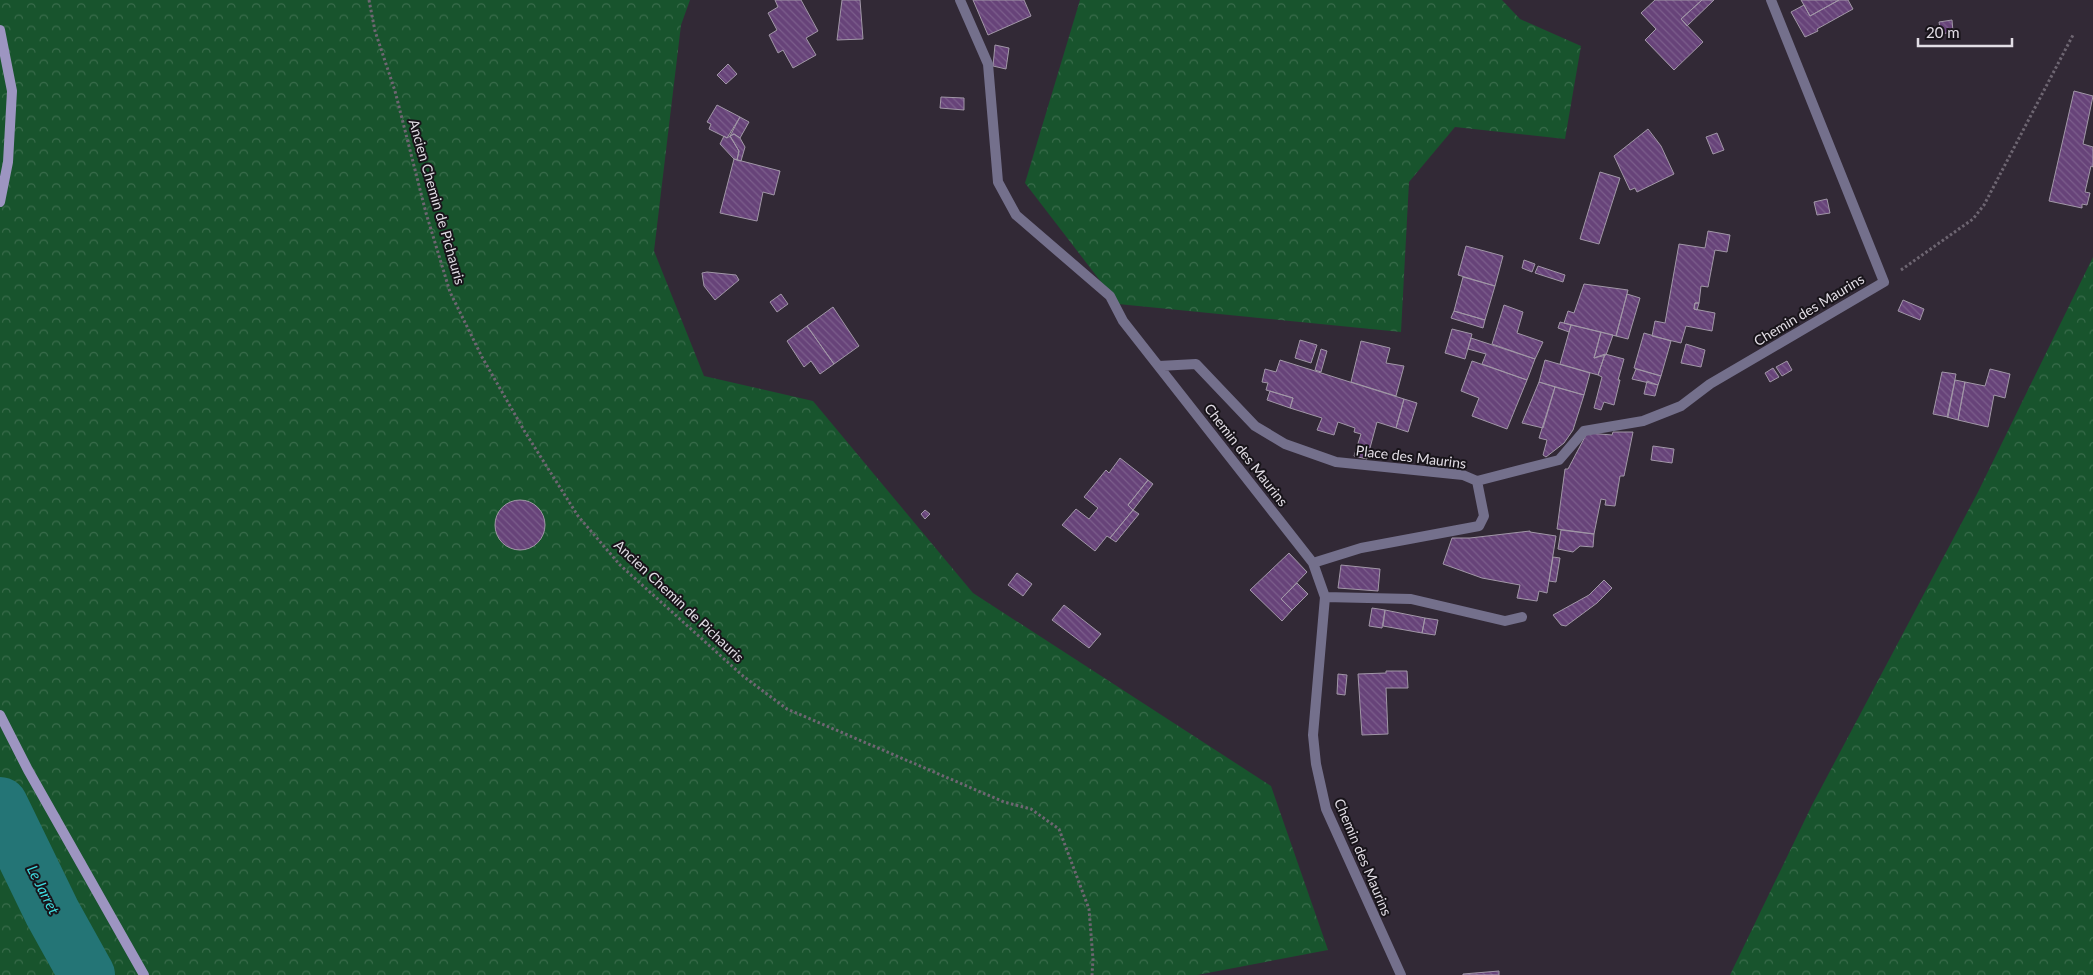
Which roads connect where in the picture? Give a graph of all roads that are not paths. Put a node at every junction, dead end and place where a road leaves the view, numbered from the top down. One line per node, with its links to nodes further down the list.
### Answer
1 (960, 0): 5 (street, Chemin des Maurins)
2 (1771, 0): 6 (street, Chemin des Maurins)
3 (0, 30): 4 (main road)
4 (0, 202)
5 (1159, 366): 6 (street, Place des Maurins); 7 (street, Chemin des Maurins)
6 (1477, 481): 7 (street, Place des Maurins)
7 (1313, 563): 8 (street, Chemin des Maurins)
8 (1326, 597): 9 (street); 12 (street, Chemin des Maurins)
9 (1522, 618)
10 (0, 714): 11 (main road)
11 (144, 975)
12 (1401, 975)

